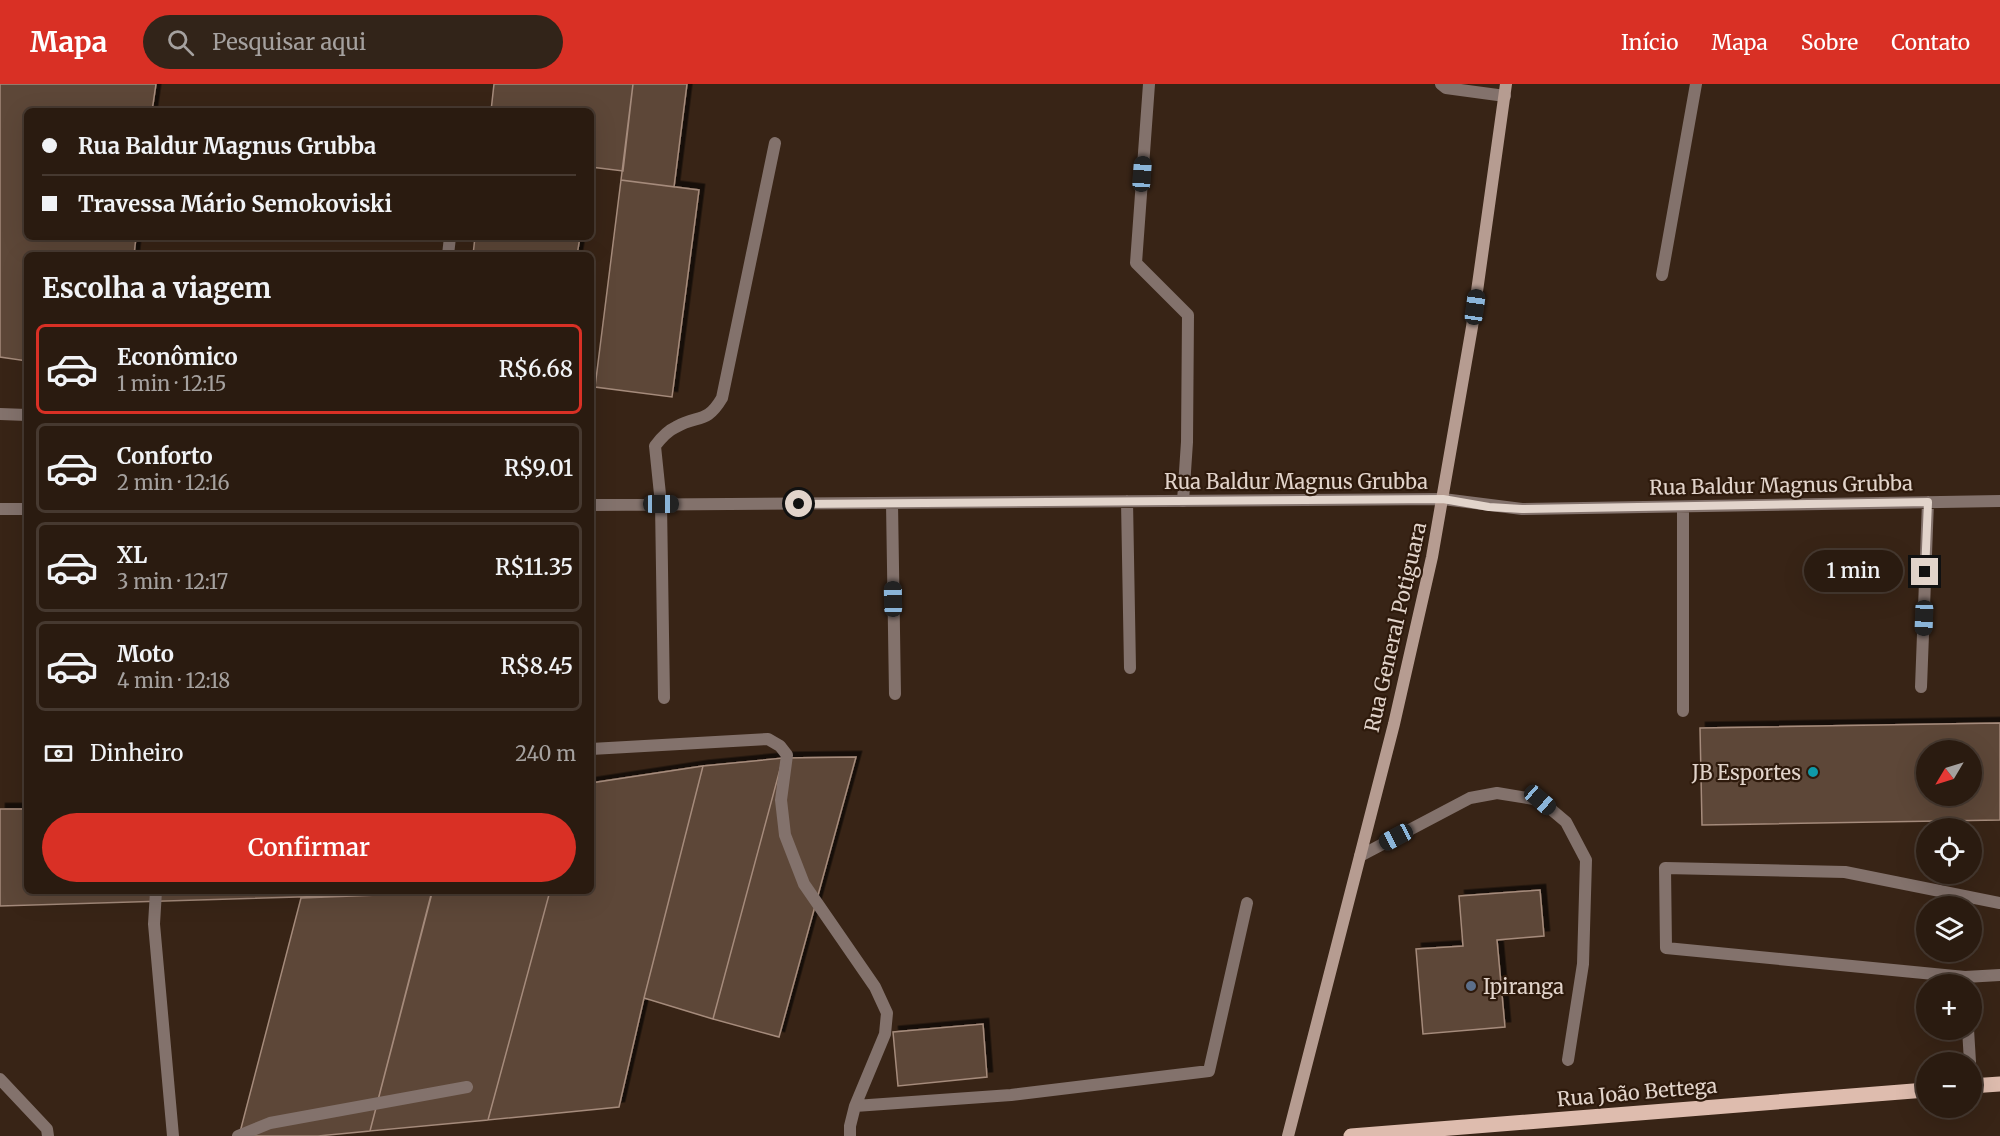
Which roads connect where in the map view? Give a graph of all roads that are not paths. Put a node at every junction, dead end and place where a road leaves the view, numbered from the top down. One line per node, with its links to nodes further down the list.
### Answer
1 (1149, 84): 11 (street)
2 (1441, 84): 4 (street)
3 (1696, 84): 6 (street)
4 (1505, 90): 9 (main road, Rua General Potiguara)
5 (775, 143): 15 (street)
6 (1662, 276)
7 (0, 414): 8 (street)
8 (24, 415)
9 (1443, 499): 11 (street, Rua Baldur Magnus Grubba); 17 (street, Rua Baldur Magnus Grubba); 26 (main road, Rua General Potiguara)
10 (1127, 501): 11 (street, Rua Baldur Magnus Grubba); 14 (street, Rua Baldur Magnus Grubba); 20 (street)
11 (1183, 501)
12 (2000, 501): 13 (street, Rua Baldur Magnus Grubba)
13 (1928, 502): 17 (street, Rua Baldur Magnus Grubba); 21 (street)
14 (892, 503): 15 (street, Rua Baldur Magnus Grubba); 22 (street)
15 (661, 504): 16 (street, Rua Baldur Magnus Grubba); 23 (street)
16 (594, 505)
17 (1683, 507): 24 (street)
18 (0, 509): 19 (street)
19 (24, 509)
20 (1130, 668)
21 (1921, 687)
22 (895, 694)
23 (664, 698)
24 (1683, 711)
25 (594, 749): 39 (street)
26 (1360, 856): 33 (street); 44 (main road, Rua General Potiguara)
27 (156, 894): 41 (street)
28 (1247, 903): 39 (street)
29 (2000, 903): 30 (street)
30 (1916, 975)
31 (2000, 975): 32 (street)
32 (1982, 978)
33 (1568, 1060)
34 (0, 1079): 40 (street)
35 (2000, 1084): 36 (main road)
36 (1982, 1085)
37 (467, 1086): 42 (street)
38 (1916, 1091): 45 (main road, Rua João Bettega)
39 (855, 1106): 43 (street)
40 (48, 1136)
41 (173, 1136)
42 (238, 1136)
43 (850, 1136)
44 (1288, 1136)
45 (1351, 1136)

